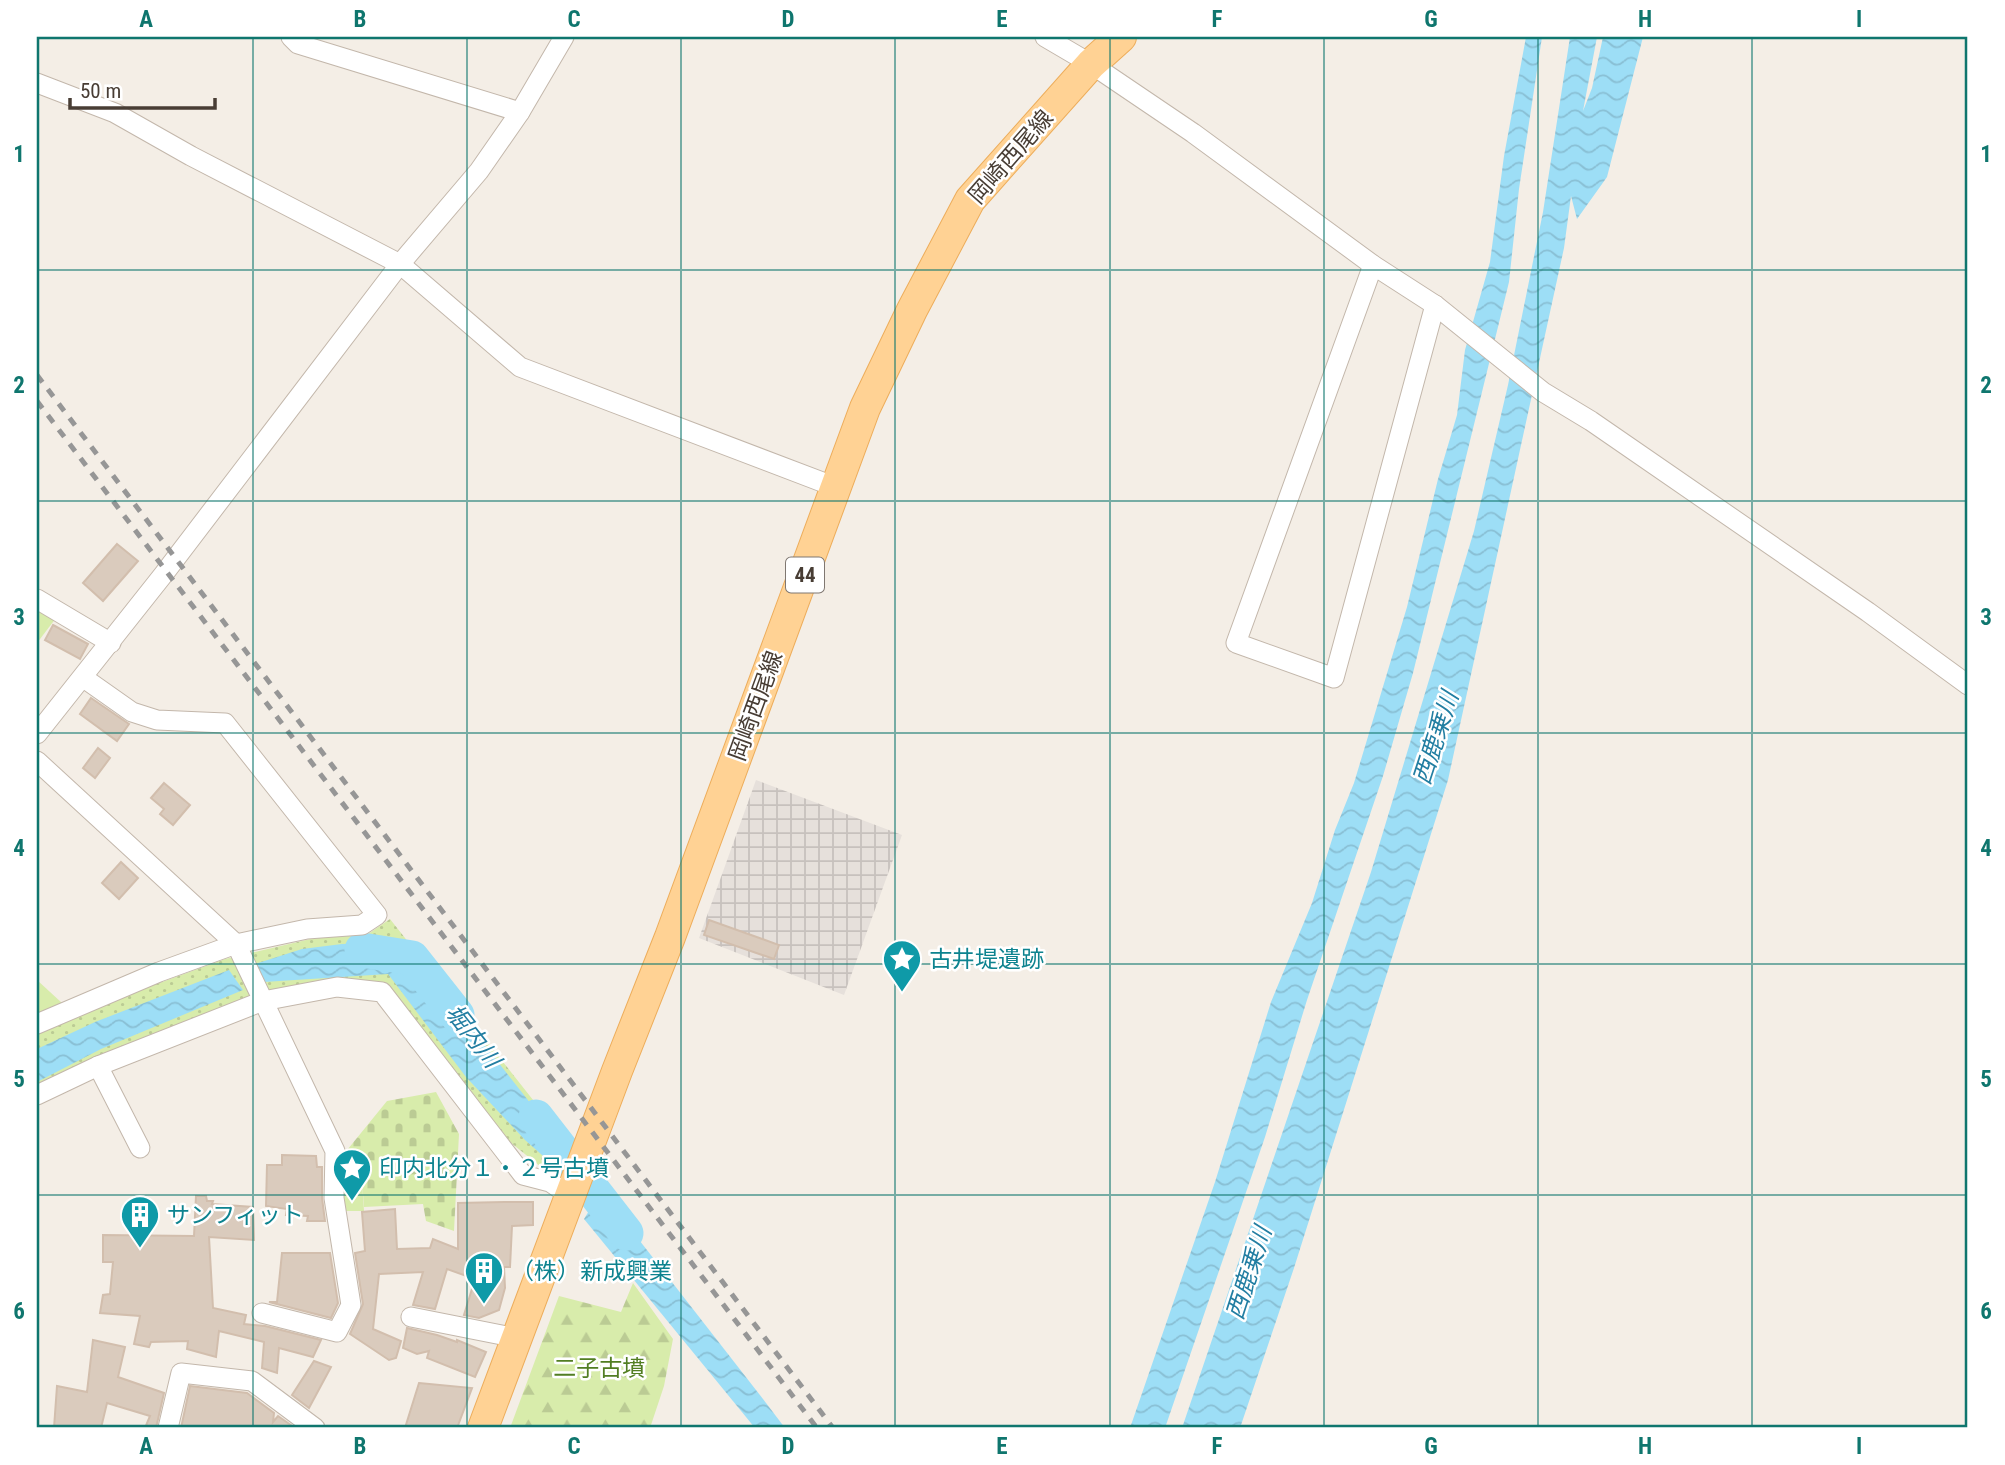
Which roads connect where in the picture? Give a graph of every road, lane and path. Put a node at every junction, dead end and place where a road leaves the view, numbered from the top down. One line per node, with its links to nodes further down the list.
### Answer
1 (291, 37): 7 (street)
2 (564, 37): 7 (street)
3 (1045, 37): 5 (street)
4 (1121, 37): 5 (main road, 岡崎西尾線 / 44)
5 (1091, 64): 9 (street); 11 (main road, 岡崎西尾線 / 44)
6 (37, 83): 8 (street)
7 (520, 112): 8 (street)
8 (400, 264): 11 (street); 13 (street)
9 (1373, 265): 10 (street); 10 (street)
10 (1436, 305): 15 (street)
11 (838, 488): 24 (main road, 岡崎西尾線 / 44)
12 (37, 599): 13 (street)
13 (111, 643): 16 (street)
14 (88, 681): 18 (street)
15 (1968, 685)
16 (37, 734)
17 (37, 761): 18 (street)
18 (236, 944): 19 (street); 20 (street)
19 (263, 1001): 21 (street); 24 (street); 25 (street)
20 (37, 1024)
21 (98, 1066): 22 (street); 23 (street)
22 (37, 1095)
23 (140, 1148)
24 (576, 1180): 27 (main road, 岡崎西尾線 / 44)
25 (262, 1313)
26 (411, 1317): 27 (street)
27 (517, 1338): 30 (main road, 岡崎西尾線 / 44)
28 (168, 1428): 29 (street)
29 (315, 1428)
30 (484, 1428)

